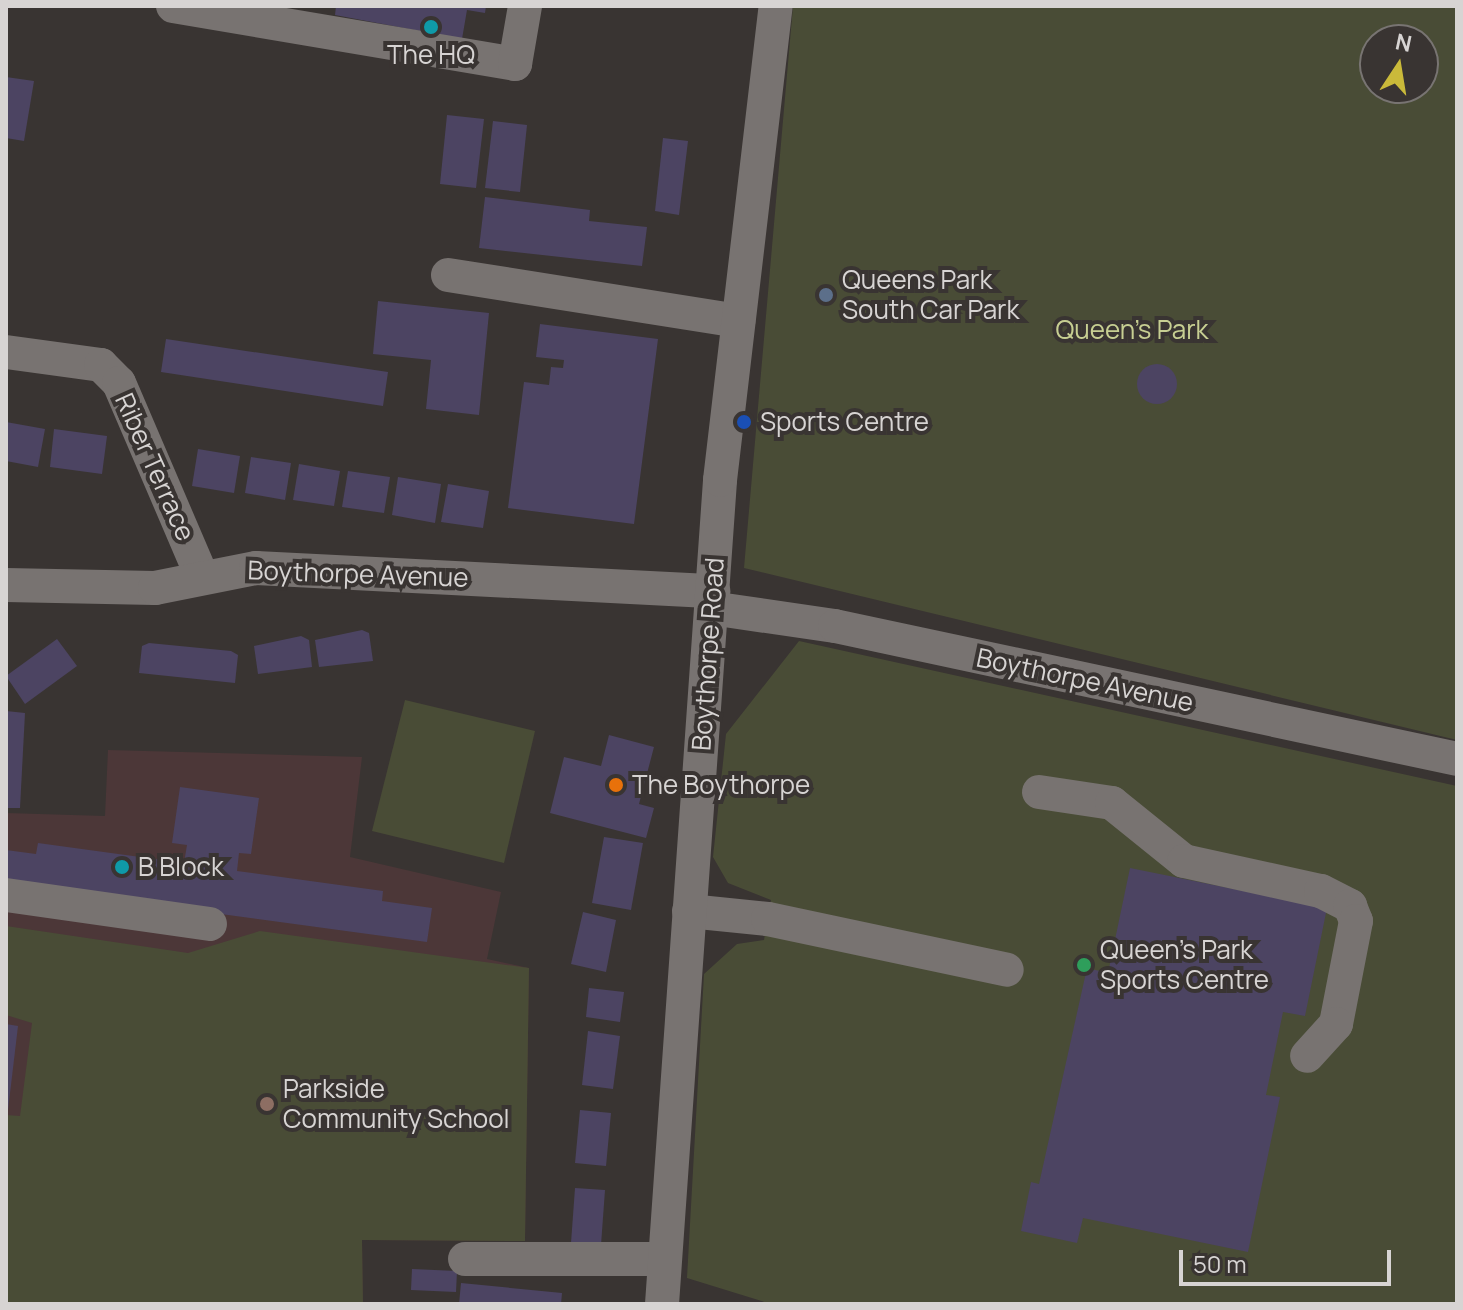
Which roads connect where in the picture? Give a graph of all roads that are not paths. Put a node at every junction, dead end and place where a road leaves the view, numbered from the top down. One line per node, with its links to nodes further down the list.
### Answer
1 (173, 6): 2 (street)
2 (525, 6)
3 (776, 6): 5 (street, Boythorpe Road)
4 (448, 275): 5 (street)
5 (738, 321): 9 (street, Boythorpe Road)
6 (6, 352): 7 (street, Riber Terrace)
7 (201, 574): 8 (street, Boythorpe Avenue); 9 (street, Boythorpe Avenue)
8 (6, 585)
9 (712, 599): 10 (street, Boythorpe Avenue); 13 (street, Boythorpe Road)
10 (1457, 759)
11 (1039, 792): 16 (street)
12 (6, 895): 14 (street)
13 (689, 911): 15 (street); 18 (street, Boythorpe Road)
14 (210, 924)
15 (1007, 970)
16 (1307, 1056)
17 (465, 1259): 18 (street)
18 (662, 1259): 19 (street, Boythorpe Road)
19 (662, 1304)

